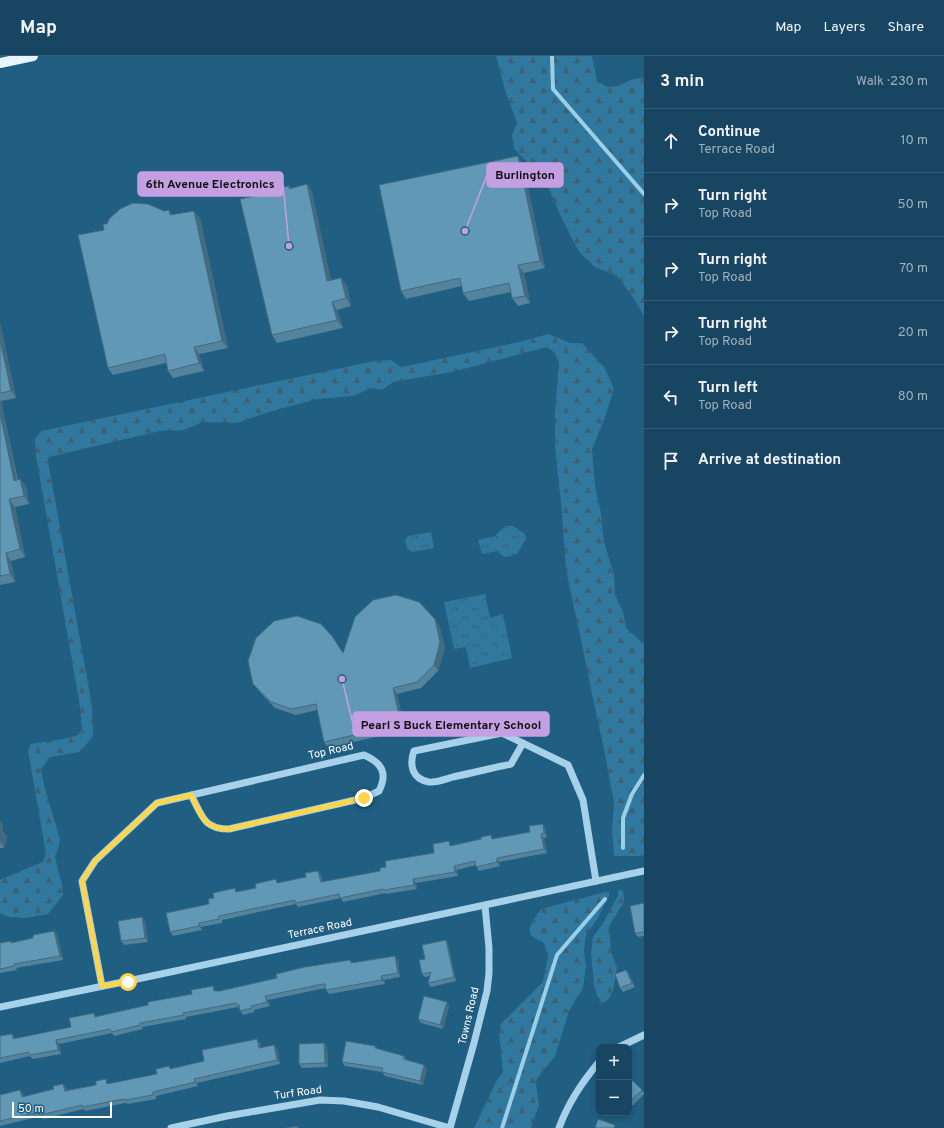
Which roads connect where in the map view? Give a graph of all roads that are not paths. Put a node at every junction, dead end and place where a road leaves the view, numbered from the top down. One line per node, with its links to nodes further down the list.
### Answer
1 (33, 56): 2 (main road)
2 (0, 63)
3 (523, 743): 3 (street); 6 (street)
4 (191, 795): 4 (street, Top Road); 8 (street, Top Road)
5 (644, 871): 6 (street, Terrace Road)
6 (596, 881): 7 (street, Terrace Road)
7 (485, 906): 8 (street, Terrace Road); 14 (street, Towns Road)
8 (102, 986): 9 (street, Terrace Road)
9 (0, 1008)
10 (644, 1034): 11 (street)
11 (625, 1044)
12 (596, 1066): 15 (street)
13 (171, 1128): 14 (street, Turf Road)
14 (450, 1128)
15 (559, 1128)

